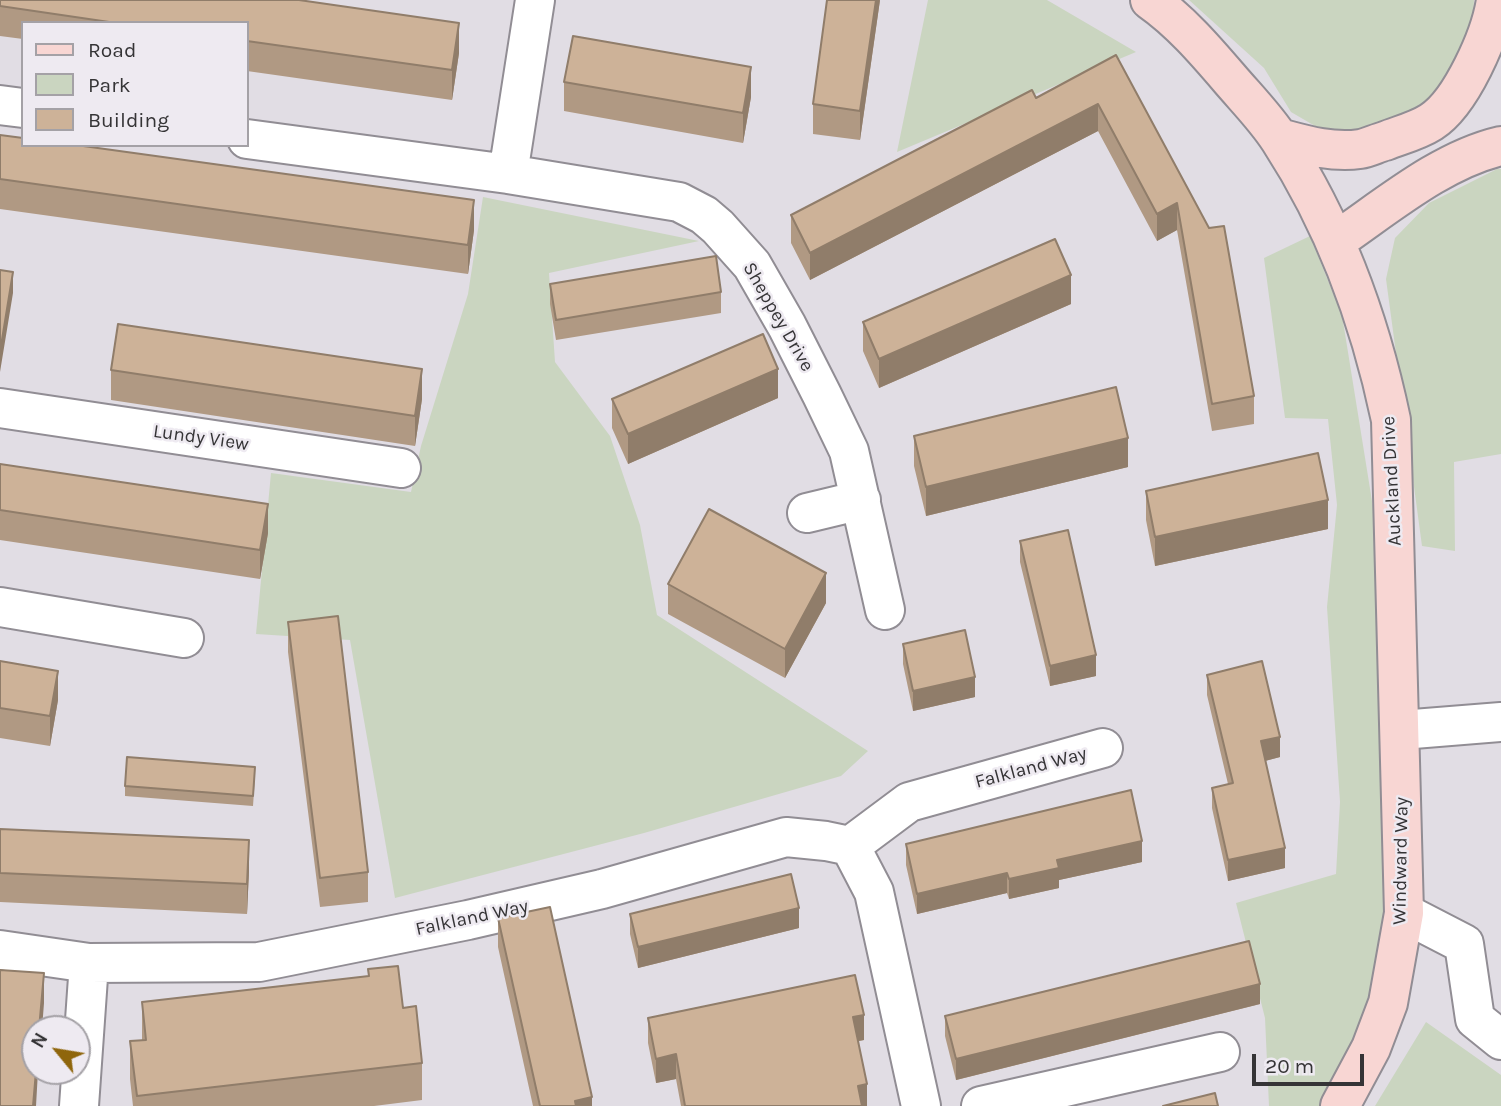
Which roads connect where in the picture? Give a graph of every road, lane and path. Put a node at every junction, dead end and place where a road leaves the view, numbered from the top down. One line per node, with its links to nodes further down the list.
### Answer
1 (535, 0): 9 (street)
2 (1150, 0): 6 (street, Auckland Drive)
3 (1496, 0): 6 (street)
4 (0, 105): 5 (street)
5 (21, 108)
6 (1279, 138): 10 (street, Auckland Drive)
7 (248, 139): 9 (street, Sheppey Drive)
8 (1501, 146): 10 (street)
9 (508, 174): 13 (street, Sheppey Drive)
10 (1336, 241): 19 (street, Auckland Drive)
11 (0, 408): 12 (street, Lundy View)
12 (401, 468)
13 (861, 500): 14 (street); 16 (street, Sheppey Drive)
14 (807, 513)
15 (0, 607): 17 (street)
16 (885, 610)
17 (184, 638)
18 (1501, 722): 19 (street)
19 (1401, 730): 22 (street, Windward Way)
20 (1103, 748): 21 (street, Falkland Way)
21 (850, 846): 24 (street, Falkland Way); 28 (street)
22 (1404, 913): 25 (street); 30 (street, Windward Way)
23 (0, 950): 24 (street, Falkland Way)
24 (89, 963): 27 (street)
25 (1501, 1040)
26 (1220, 1052): 29 (street)
27 (79, 1106)
28 (921, 1106)
29 (981, 1106)
30 (1340, 1106)

